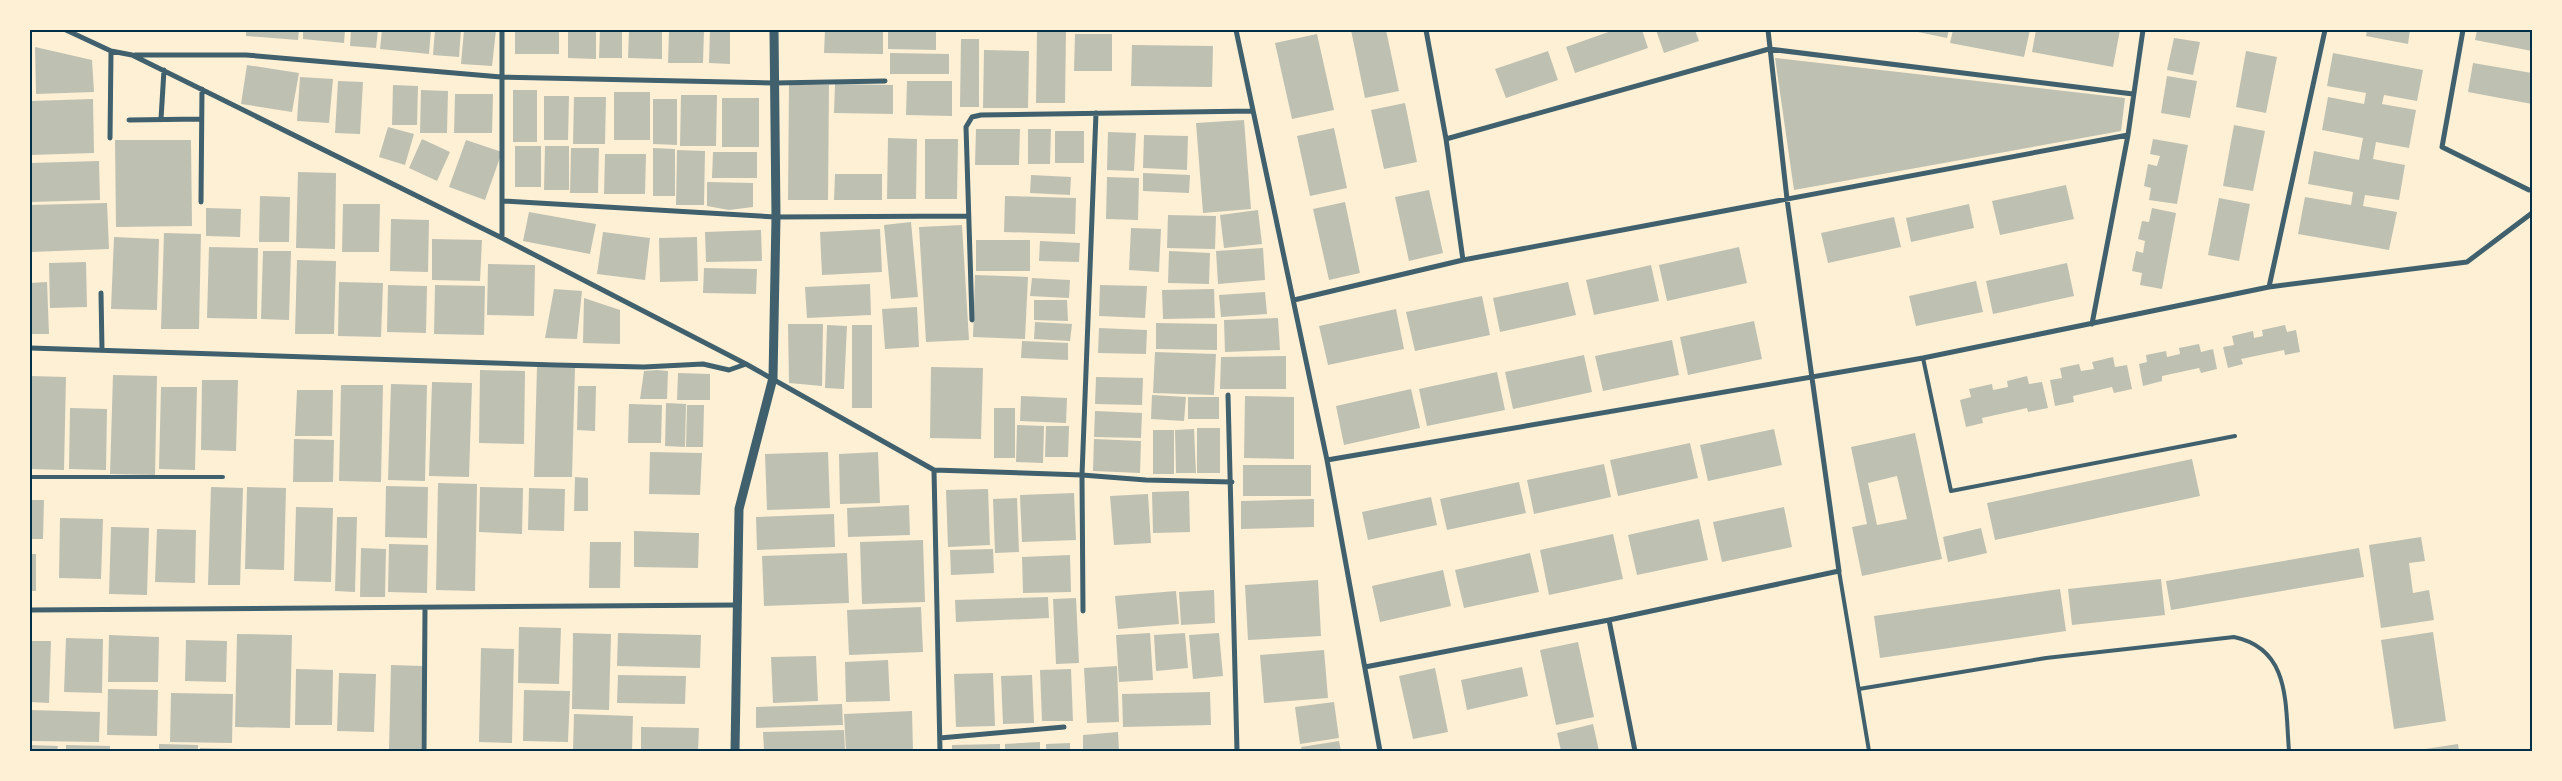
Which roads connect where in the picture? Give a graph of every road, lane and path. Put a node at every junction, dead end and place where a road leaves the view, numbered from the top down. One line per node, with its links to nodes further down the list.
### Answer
1 (66, 30): 11 (street)
2 (502, 30): 14 (street)
3 (774, 30): 16 (street)
4 (1236, 30): 19 (street)
5 (1426, 30): 26 (street)
6 (1768, 30): 10 (street)
7 (2143, 30): 18 (street)
8 (2325, 30): 36 (street)
9 (2463, 30): 27 (street)
10 (1769, 49): 18 (street); 26 (street); 28 (street)
11 (111, 51): 12 (street); 25 (street)
12 (132, 55): 13 (street); 14 (street)
13 (164, 70): 17 (street); 22 (street)
14 (502, 77): 16 (street); 29 (street)
15 (885, 81): 16 (street)
16 (774, 83): 33 (street)
17 (202, 89): 21 (street); 34 (street)
18 (2133, 94): 24 (street)
19 (1254, 110): 20 (street); 38 (street)
20 (1096, 113): 32 (street); 51 (street)
21 (201, 118): 22 (street); 30 (street)
22 (161, 119): 23 (street)
23 (129, 120)
24 (2128, 135): 28 (street); 40 (street)
25 (110, 138)
26 (1446, 140): 35 (street)
27 (2529, 190)
28 (1787, 199): 35 (street); 45 (street)
29 (504, 201): 33 (street); 34 (street)
30 (201, 202)
31 (2532, 213): 36 (street)
32 (969, 216): 33 (street); 39 (street)
33 (776, 217): 46 (street)
34 (502, 238): 44 (street)
35 (1463, 260): 38 (street)
36 (2269, 286): 40 (street)
37 (101, 293): 42 (street)
38 (1294, 300): 49 (street)
39 (972, 320)
40 (2092, 324): 43 (street)
41 (30, 348): 42 (street)
42 (102, 350): 44 (street)
43 (1923, 358): 45 (street); 48 (lane)
44 (746, 364): 46 (street)
45 (1812, 376): 49 (street); 55 (street)
46 (773, 378): 50 (street); 56 (street)
47 (1228, 395): 54 (street)
48 (2235, 436)
49 (1327, 460): 61 (street)
50 (934, 470): 51 (street); 64 (street)
51 (1082, 474): 54 (street); 59 (street)
52 (30, 477): 53 (lane)
53 (223, 477)
54 (1232, 482): 68 (street)
55 (1840, 571): 60 (street); 62 (lane)
56 (738, 605): 57 (street); 66 (street)
57 (425, 608): 58 (street); 65 (street)
58 (30, 610)
59 (1083, 611)
60 (1609, 620): 61 (street); 70 (street)
61 (1365, 667): 69 (street)
62 (1858, 689): 71 (lane); 72 (lane)
63 (1064, 728): 64 (street)
64 (940, 738): 67 (street)
65 (424, 751)
66 (735, 751)
67 (940, 751)
68 (1237, 751)
69 (1380, 751)
70 (1636, 751)
71 (1869, 751)
72 (2289, 751)

